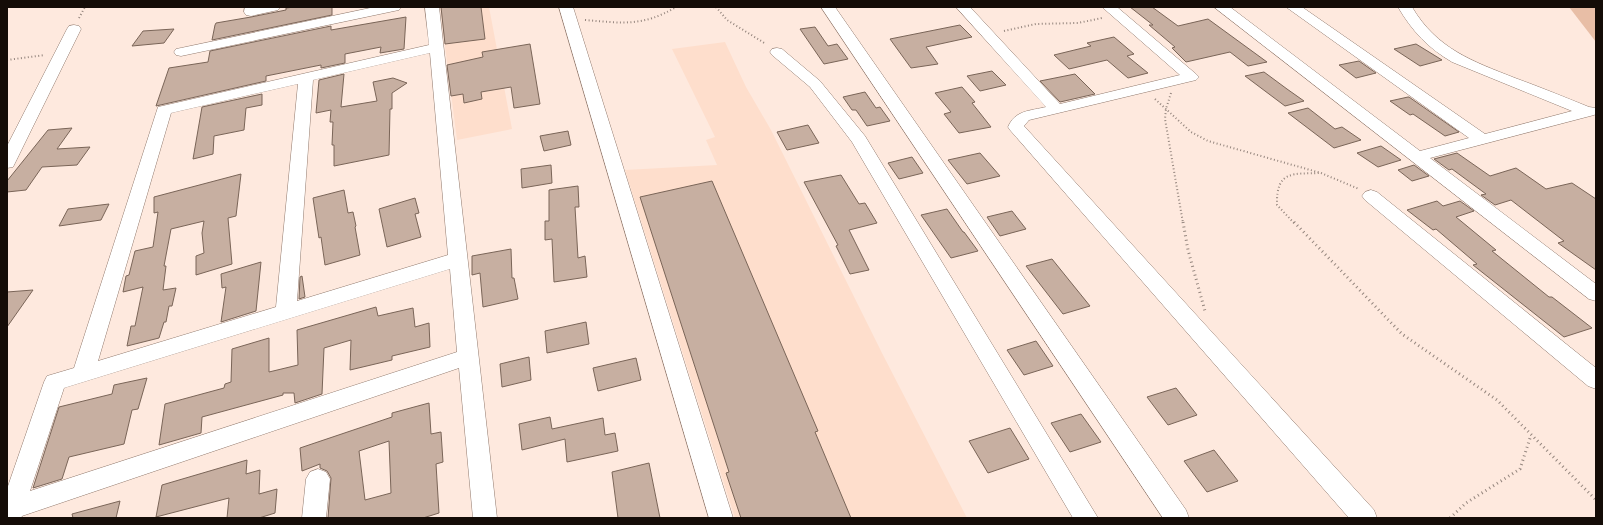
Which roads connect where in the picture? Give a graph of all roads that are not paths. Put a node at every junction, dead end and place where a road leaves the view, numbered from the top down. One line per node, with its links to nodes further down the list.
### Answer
1 (252, 7): 2 (street)
2 (273, 7)
3 (394, 7): 14 (street)
4 (432, 7): 13 (street)
5 (828, 7): 35 (street)
6 (963, 7): 17 (street)
7 (1221, 7): 20 (street)
8 (1293, 7): 19 (street)
9 (1405, 7): 18 (street)
10 (1114, 11): 17 (street)
11 (568, 14): 33 (street)
12 (74, 30): 21 (street)
13 (436, 47): 16 (street); 23 (street)
14 (181, 52)
15 (777, 52): 34 (street)
16 (306, 77): 25 (street); 27 (street)
17 (1056, 109): 36 (street)
18 (1592, 111): 19 (street)
19 (1481, 139): 20 (street)
20 (1416, 157): 24 (street)
21 (7, 163)
22 (1371, 196): 28 (street)
23 (458, 260): 25 (street); 26 (street)
24 (1596, 294)
25 (286, 312): 27 (street)
26 (469, 356): 30 (street); 32 (street)
27 (82, 374): 30 (street)
28 (1596, 380)
29 (318, 479): 31 (street)
30 (10, 513)
31 (314, 518)
32 (485, 518)
33 (721, 518)
34 (1086, 518)
35 (1177, 518)
36 (1365, 518)

